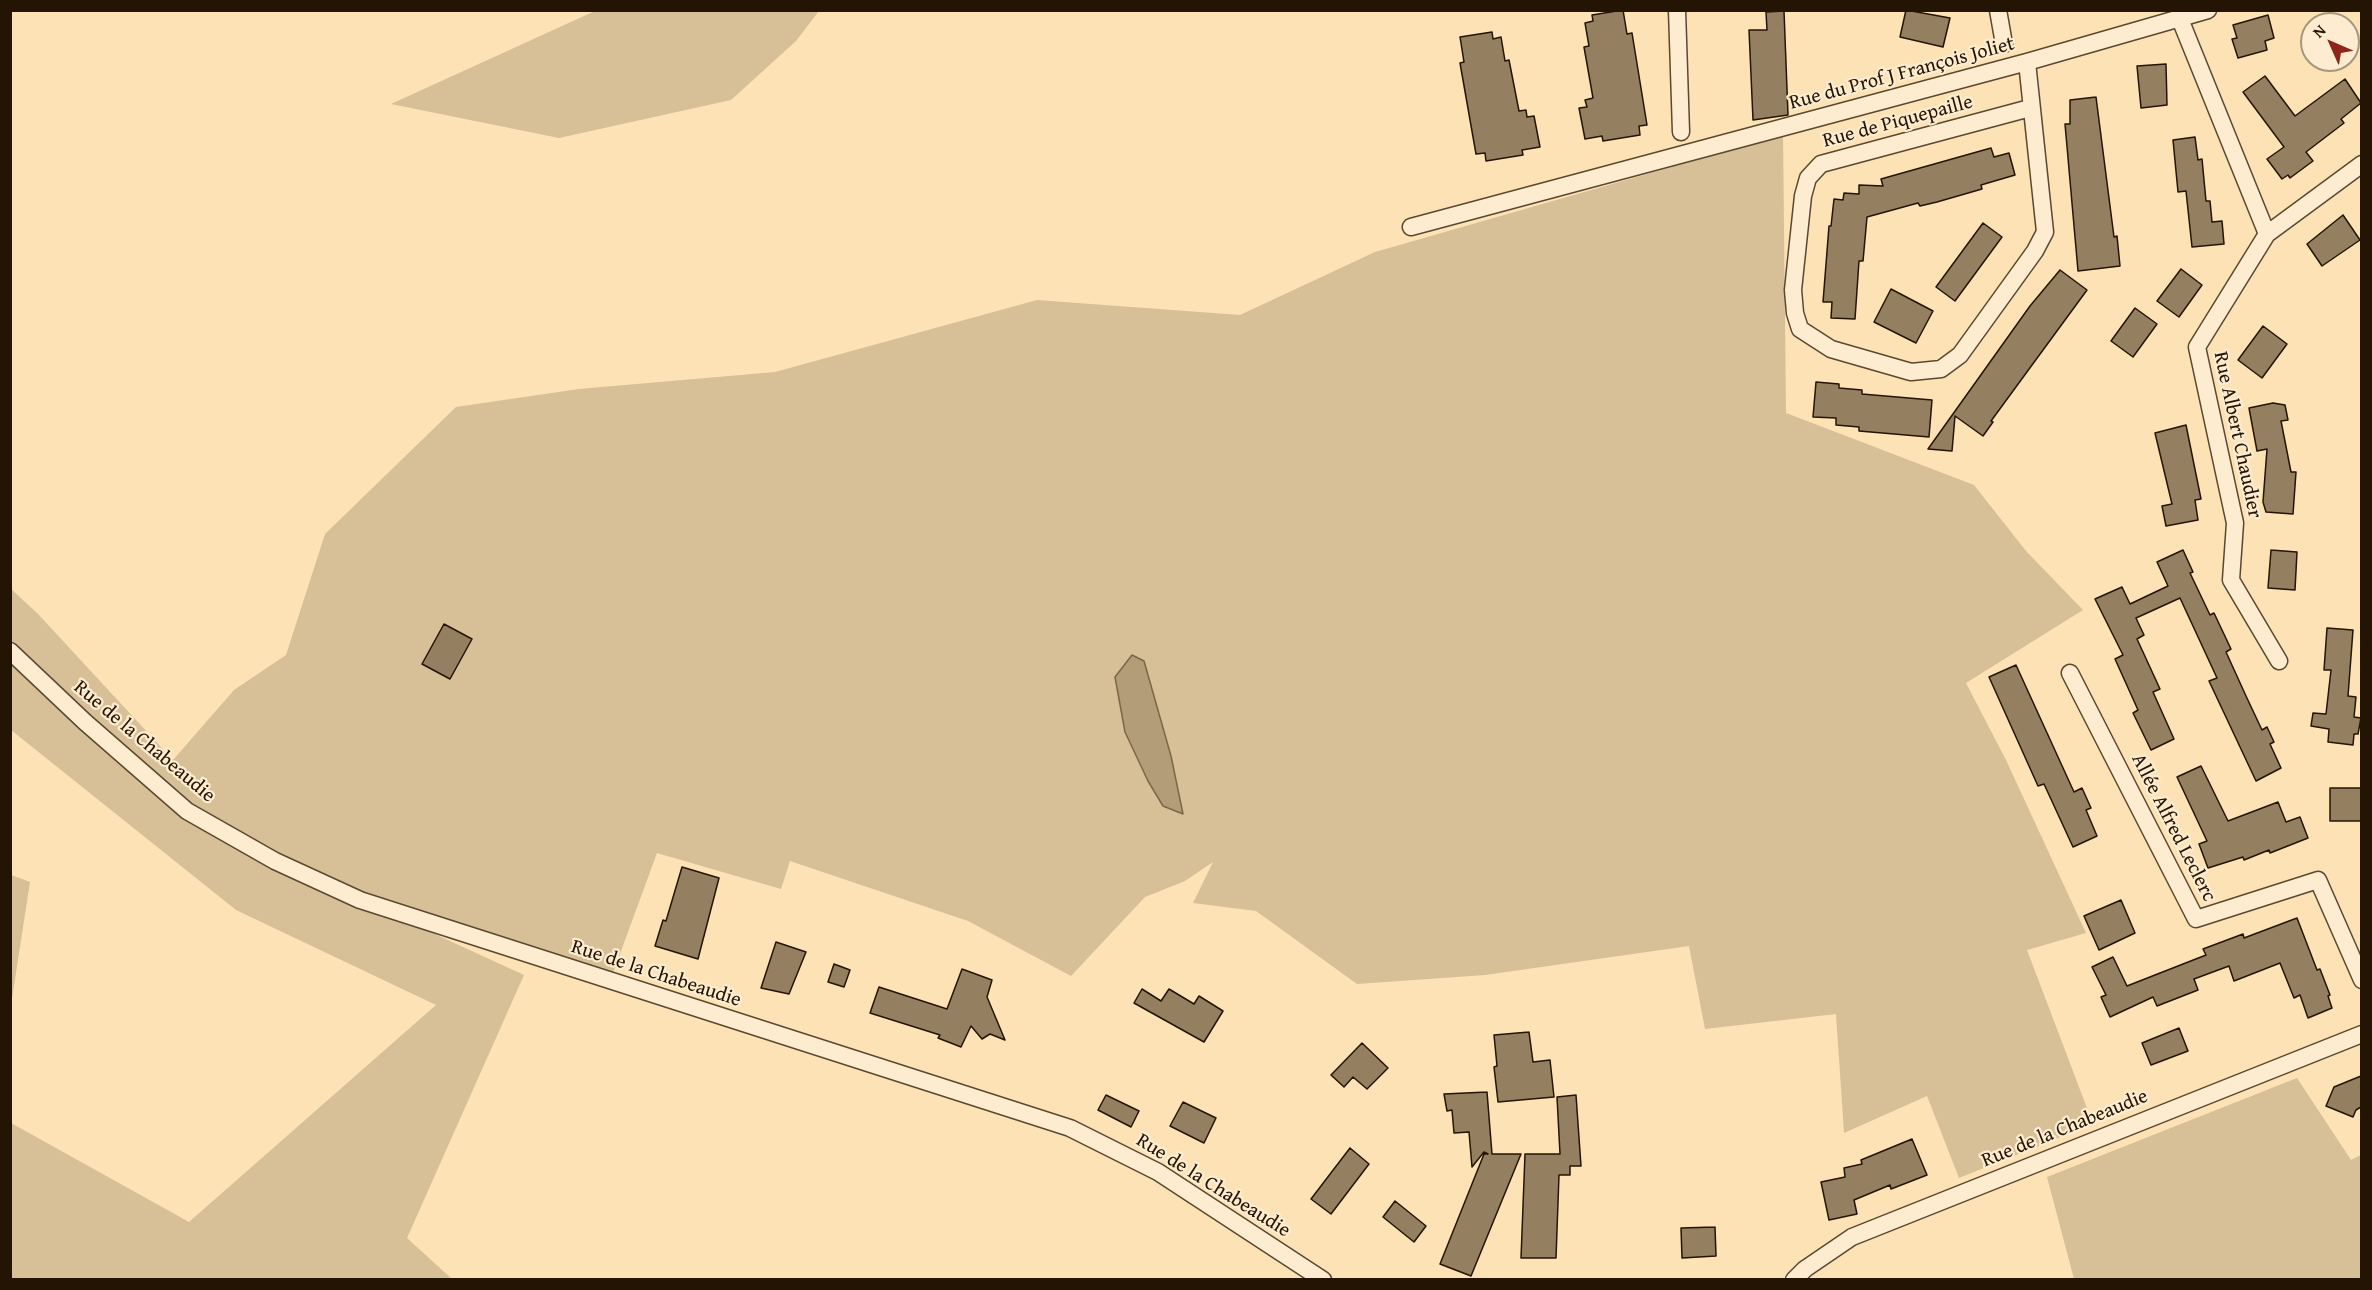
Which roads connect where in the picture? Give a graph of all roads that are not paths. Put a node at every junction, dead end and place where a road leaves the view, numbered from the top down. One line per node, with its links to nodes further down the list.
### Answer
1 (1677, 10): 8 (street)
2 (1998, 10): 5 (street)
3 (2208, 10): 4 (street, Rue du Prof J François Joliet)
4 (2180, 19): 6 (street, Rue du Prof J François Joliet); 11 (street)
5 (2004, 44)
6 (2027, 62): 7 (street, Rue de Piquepaille); 10 (street, Rue du Prof J François Joliet)
7 (2030, 108): 7 (street, Rue de Piquepaille)
8 (1681, 132)
9 (2361, 164): 11 (street, Rue Albert Chaudier)
10 (1411, 227)
11 (2267, 234): 13 (street, Rue Albert Chaudier)
12 (10, 651): 17 (street, Rue de la Chabeaudie)
13 (2278, 661)
14 (2070, 673): 15 (street, Allée Alfred Leclerc)
15 (2361, 980)
16 (2361, 1034): 18 (street, Rue de la Chabeaudie)
17 (1323, 1280)
18 (1794, 1280)

